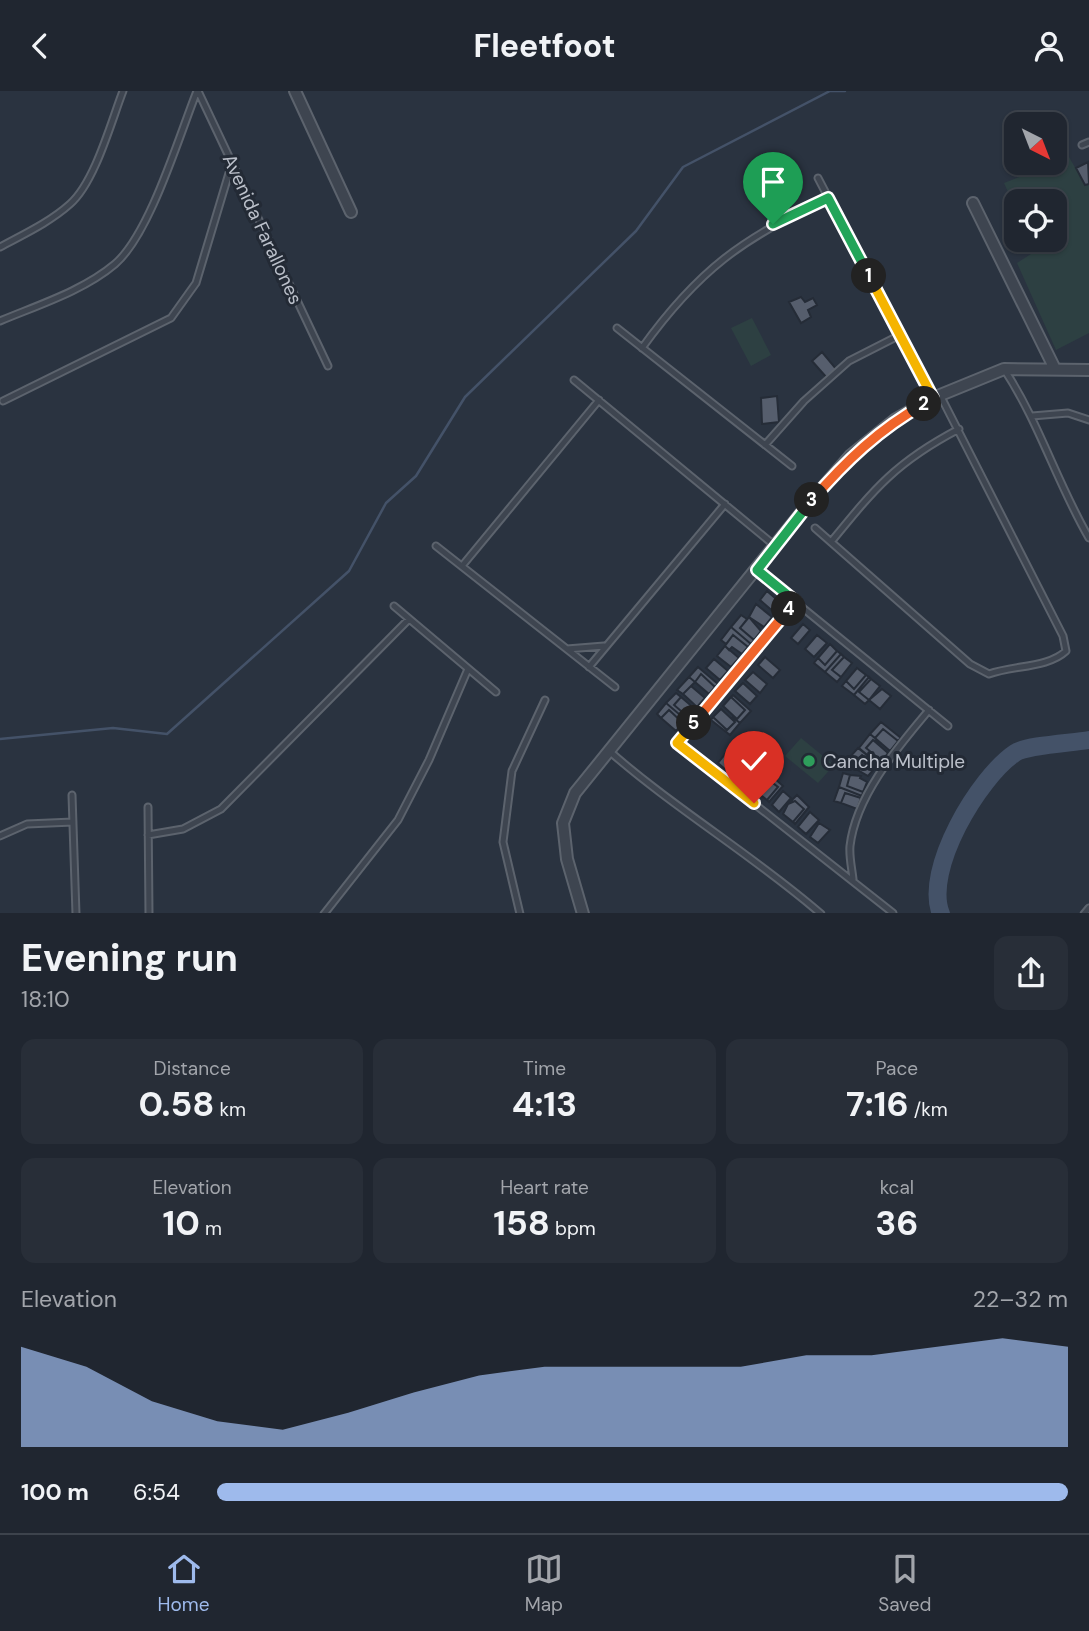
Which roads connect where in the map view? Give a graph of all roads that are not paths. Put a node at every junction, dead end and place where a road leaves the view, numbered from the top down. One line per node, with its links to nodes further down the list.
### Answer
1 (123, 91): 11 (lane)
2 (197, 91): 6 (lane, Avenida Farallones); 12 (lane)
3 (295, 91): 10 (street)
4 (1089, 142): 5 (lane)
5 (1082, 145)
6 (232, 163): 16 (lane, Avenida Farallones); 23 (lane)
7 (818, 178): 8 (lane)
8 (828, 198): 14 (lane); 15 (lane)
9 (973, 204): 18 (street)
10 (351, 212)
11 (0, 247)
12 (0, 321)
13 (617, 328): 15 (lane)
14 (900, 335): 21 (lane); 27 (lane)
15 (642, 348): 27 (lane)
16 (328, 366)
17 (1004, 369): 18 (street); 21 (street); 24 (lane)
18 (1055, 369): 19 (street)
19 (1089, 370)
20 (574, 380): 22 (lane)
21 (937, 397): 26 (lane); 34 (street)
22 (598, 400): 29 (lane); 35 (lane)
23 (3, 401)
24 (1032, 416): 25 (lane); 31 (lane)
25 (1089, 420)
26 (959, 429): 32 (lane); 32 (lane)
27 (765, 445): 28 (lane)
28 (792, 466)
29 (725, 504): 34 (lane); 40 (lane)
30 (815, 529): 32 (lane)
31 (1089, 538)
32 (831, 542)
33 (436, 546): 35 (lane)
34 (776, 546): 36 (street)
35 (462, 566): 41 (lane)
36 (757, 570): 37 (lane); 49 (street)
37 (795, 601): 47 (lane); 55 (lane)
38 (394, 606): 39 (lane)
39 (409, 619): 43 (lane); 53 (lane)
40 (604, 646): 41 (lane); 42 (lane)
41 (567, 649): 42 (lane)
42 (589, 667): 44 (lane)
43 (468, 669): 45 (lane); 59 (lane)
44 (615, 687)
45 (496, 692)
46 (545, 700): 60 (lane)
47 (929, 710): 48 (lane); 55 (lane)
48 (948, 726)
49 (608, 750): 61 (street); 62 (lane)
50 (72, 795): 52 (lane)
51 (148, 807): 53 (lane)
52 (74, 822): 54 (lane); 57 (lane)
53 (148, 835): 58 (lane)
54 (0, 836)
55 (853, 879): 63 (lane)
56 (1089, 908): 64 (lane)
57 (76, 913)
58 (149, 913)
59 (324, 913)
60 (520, 913)
61 (583, 913)
62 (821, 913)
63 (893, 913)
64 (1084, 913)

